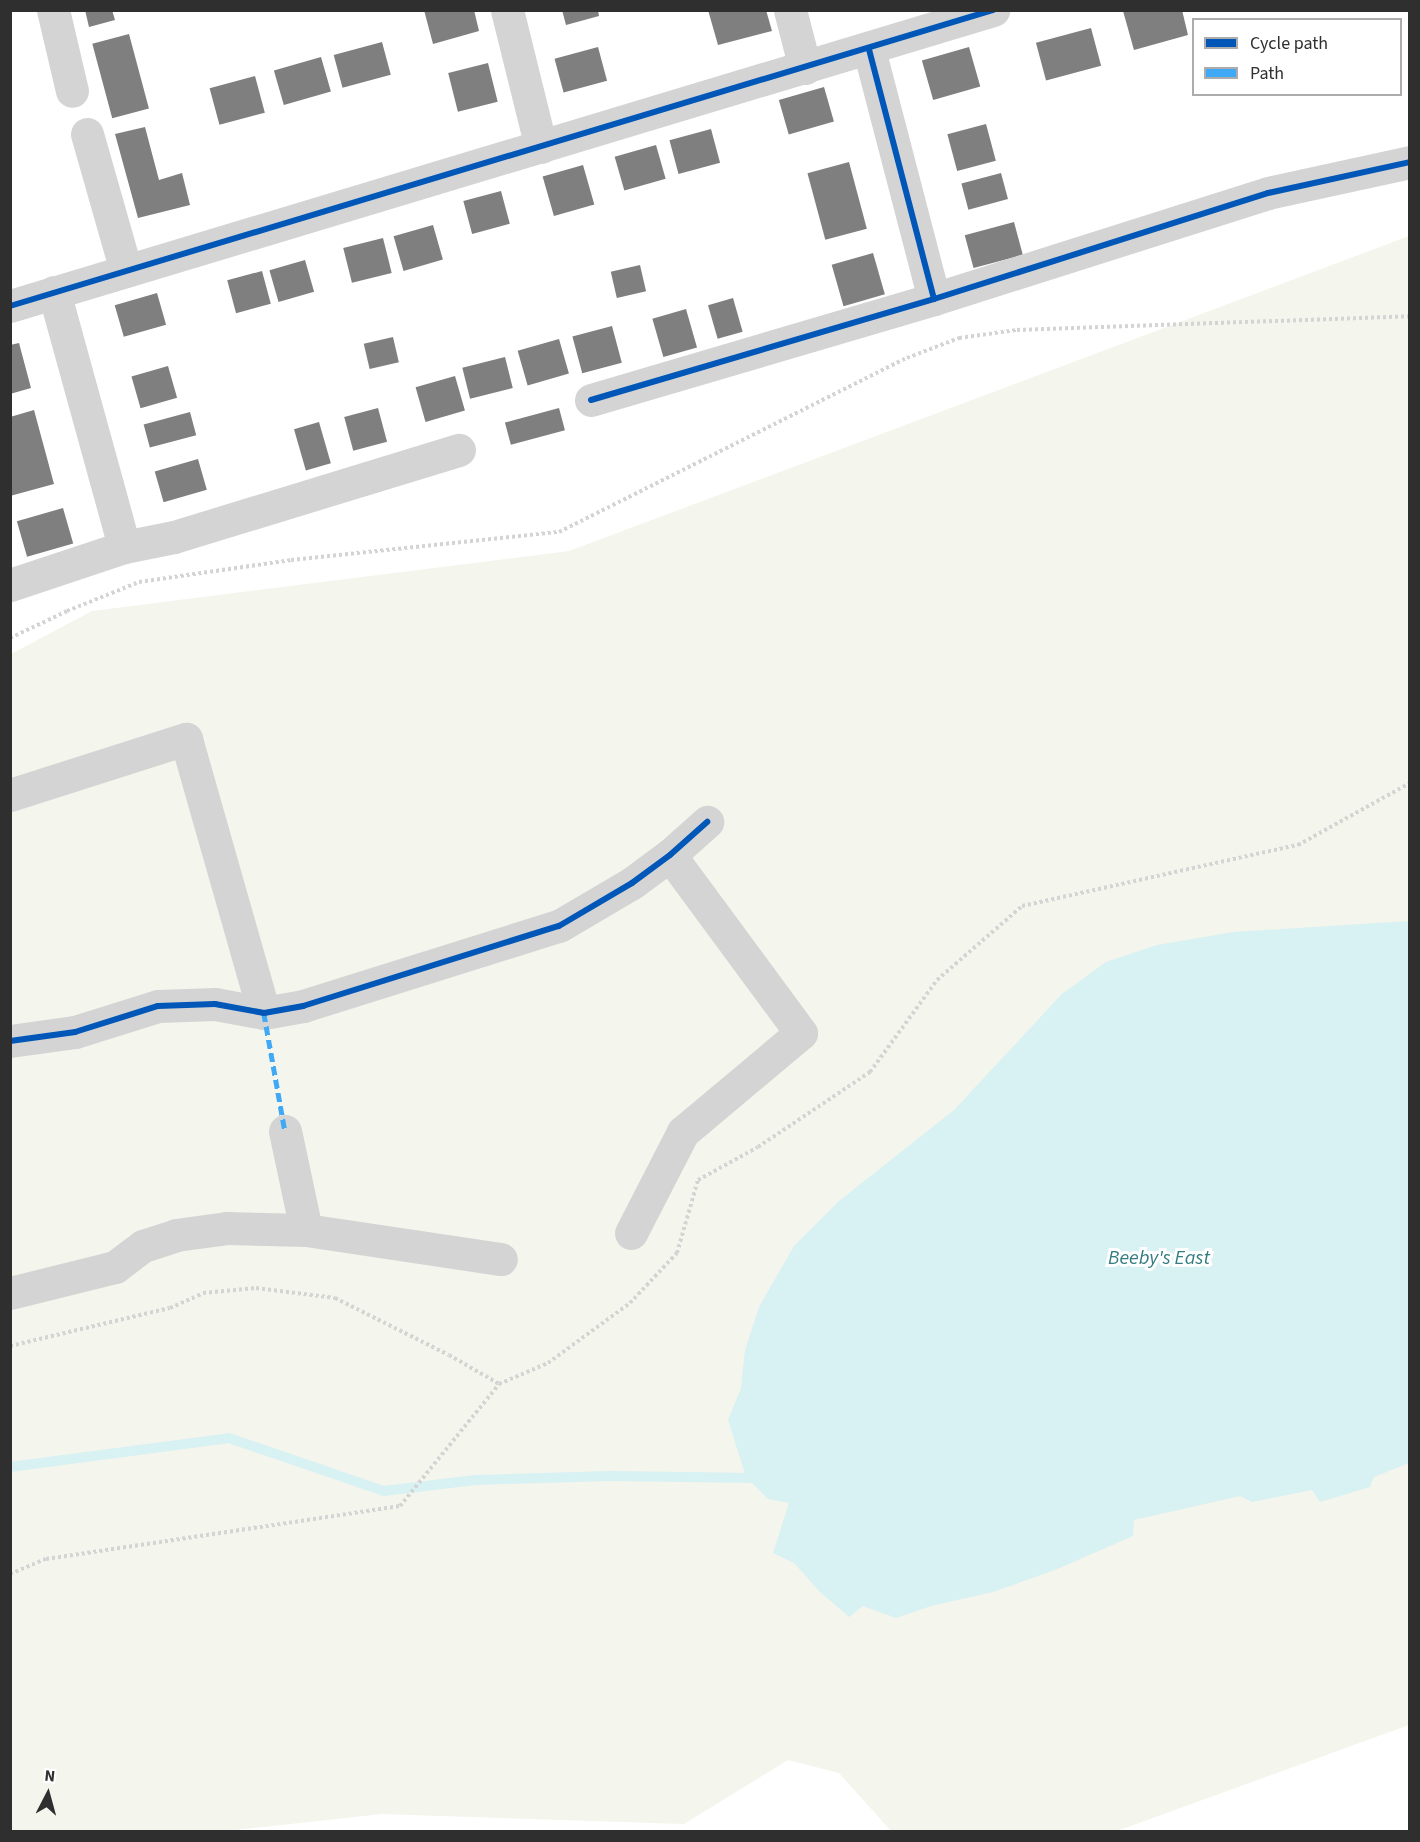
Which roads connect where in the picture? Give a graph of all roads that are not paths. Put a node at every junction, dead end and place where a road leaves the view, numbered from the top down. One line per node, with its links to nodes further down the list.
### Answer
1 (53, 10): 8 (street)
2 (507, 10): 10 (street)
3 (790, 10): 7 (street)
4 (993, 10): 5 (street)
5 (927, 20): 6 (street)
6 (868, 49): 7 (street); 14 (street)
7 (805, 68): 10 (street)
8 (72, 91)
9 (87, 134): 12 (street)
10 (542, 147): 12 (street)
11 (1410, 162): 14 (street)
12 (126, 271): 13 (street)
13 (54, 292): 15 (street); 18 (street)
14 (934, 299): 16 (street)
15 (10, 306)
16 (591, 400)
17 (459, 450): 18 (street)
18 (124, 548): 19 (street)
19 (10, 585)
20 (10, 795): 23 (street)
21 (707, 822): 22 (street)
22 (670, 855): 23 (street); 27 (street)
23 (264, 1013): 24 (street)
24 (10, 1041)
25 (285, 1131): 26 (street)
26 (306, 1230): 28 (street); 29 (street)
27 (631, 1233)
28 (501, 1259)
29 (10, 1293)

